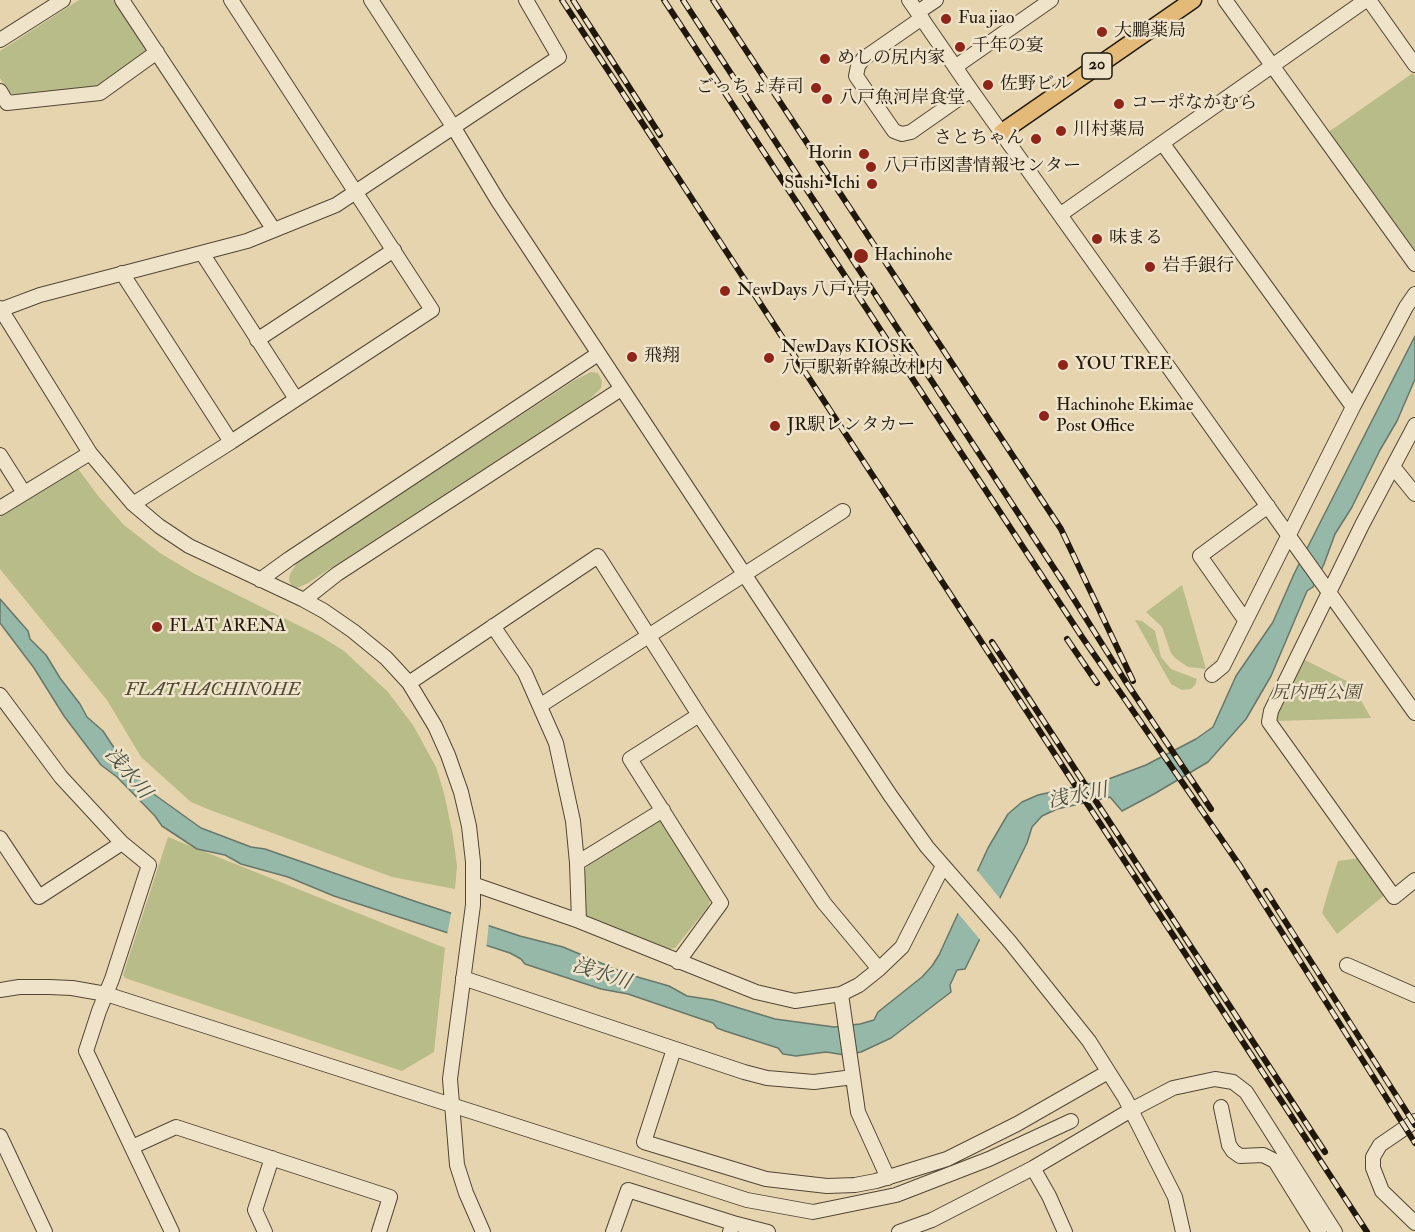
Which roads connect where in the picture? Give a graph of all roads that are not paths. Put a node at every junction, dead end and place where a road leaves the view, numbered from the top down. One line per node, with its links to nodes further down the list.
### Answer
1 (63, 0): 13 (street)
2 (122, 0): 14 (street)
3 (231, 0): 23 (street)
4 (371, 0): 20 (street)
5 (526, 0): 20 (street)
6 (909, 0): 12 (street)
7 (936, 0): 12 (street)
8 (1051, 0): 17 (street)
9 (1193, 0): 21 (main road, 20)
10 (1225, 0): 16 (street)
11 (1368, 0): 15 (street); 16 (street)
12 (920, 15): 17 (street); 18 (street)
13 (0, 40)
14 (157, 52): 19 (street); 25 (street)
15 (1415, 65)
16 (1273, 66): 22 (street); 28 (street)
17 (955, 67): 18 (street)
18 (971, 90): 21 (street)
19 (0, 91)
20 (454, 128): 23 (street); 33 (street)
21 (1002, 132): 24 (street)
22 (1163, 144): 24 (street); 36 (street)
23 (357, 192): 25 (street); 26 (street)
24 (1061, 214): 45 (street)
25 (274, 230): 27 (street)
26 (394, 250): 32 (street); 35 (street)
27 (202, 253): 29 (street); 32 (street)
28 (1415, 264)
29 (122, 273): 31 (street); 38 (street)
30 (1415, 294): 36 (street)
31 (0, 309): 39 (street)
32 (257, 340): 35 (street)
33 (598, 354): 34 (street); 50 (street)
34 (621, 389): 49 (street); 52 (street)
35 (296, 399): 38 (street)
36 (1353, 406): 48 (street)
37 (1415, 425): 41 (street)
38 (231, 442): 44 (street)
39 (90, 453): 42 (street); 44 (street)
40 (0, 455): 42 (street)
41 (1394, 468): 43 (street); 51 (street)
42 (24, 493): 46 (street)
43 (1415, 494)
44 (133, 504): 50 (street)
45 (1268, 506): 48 (street); 53 (street)
46 (0, 508)
47 (843, 511): 49 (street)
48 (1291, 537): 51 (street); 53 (street)
49 (744, 574): 55 (street); 66 (street)
50 (260, 580): 52 (street)
51 (1327, 589): 60 (street); 67 (street)
52 (304, 600): 57 (street)
53 (1245, 620): 56 (street)
54 (494, 626): 55 (street); 57 (street); 59 (street)
55 (647, 635): 59 (street); 61 (street)
56 (1212, 675)
57 (409, 683): 68 (street)
58 (0, 695): 64 (street)
59 (541, 705): 65 (street)
60 (1415, 713)
61 (699, 715): 62 (street); 72 (street)
62 (663, 810): 65 (street); 70 (street)
63 (0, 838): 64 (street)
64 (122, 843): 75 (street)
65 (577, 863): 69 (street)
66 (943, 866): 72 (street); 79 (street)
67 (1415, 880)
68 (473, 884): 69 (street); 73 (street)
69 (579, 921): 70 (street)
70 (678, 962): 76 (street)
71 (1347, 965): 77 (street)
72 (879, 969): 76 (street)
73 (463, 978): 78 (street); 81 (street)
74 (0, 990): 75 (street)
75 (106, 994): 81 (street); 87 (street)
76 (841, 994): 80 (street)
77 (1415, 995)
78 (674, 1049): 80 (street); 90 (street)
79 (1108, 1071): 83 (street); 90 (street)
80 (853, 1077): 90 (street)
81 (451, 1105): 84 (street); 98 (street)
82 (1221, 1107): 104 (street)
83 (1131, 1110): 89 (street); 103 (street); 105 (street)
84 (1071, 1121)
85 (1415, 1121): 91 (street)
86 (0, 1136): 94 (street)
87 (132, 1147): 88 (street); 95 (street)
88 (272, 1158): 96 (street); 97 (street)
89 (1033, 1168): 92 (street); 102 (street)
90 (888, 1178)
91 (1415, 1223)
92 (935, 1226): 101 (street)
93 (731, 1228): 99 (street); 100 (street)
94 (45, 1232)
95 (172, 1232)
96 (265, 1232)
97 (379, 1232)
98 (483, 1232)
99 (613, 1232)
100 (768, 1232)
101 (899, 1232)
102 (1065, 1232)
103 (1183, 1232)
104 (1319, 1232)
105 (1335, 1232)

